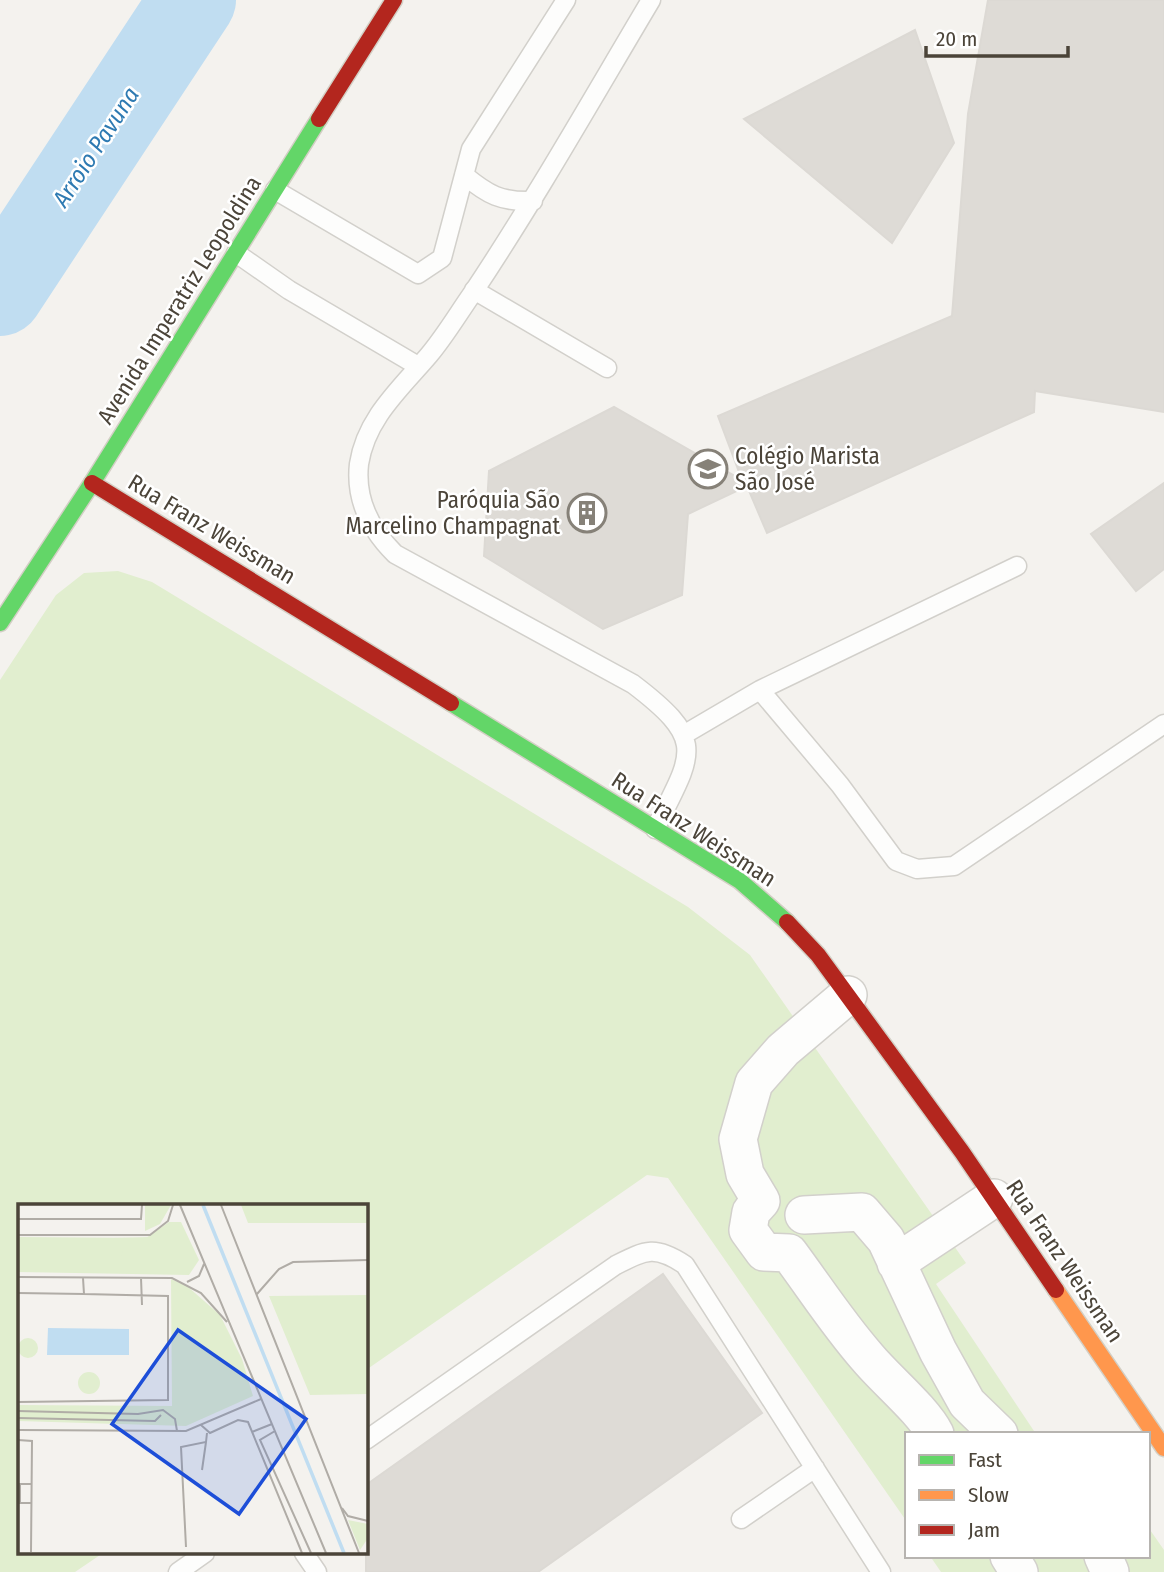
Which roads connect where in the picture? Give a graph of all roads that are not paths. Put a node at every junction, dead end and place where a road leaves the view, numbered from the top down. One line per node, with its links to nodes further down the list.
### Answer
1 (394, 0): 5 (street, Avenida Imperatriz Leopoldina)
2 (566, 0): 4 (lane)
3 (651, 0): 6 (lane)
4 (464, 174): 5 (lane); 6 (lane)
5 (275, 190): 7 (street, Avenida Imperatriz Leopoldina)
6 (533, 201): 8 (lane)
7 (236, 253): 9 (lane); 11 (street, Avenida Imperatriz Leopoldina)
8 (474, 290): 9 (lane); 10 (lane)
9 (418, 366): 16 (lane)
10 (607, 368)
11 (92, 483): 13 (street, Avenida Imperatriz Leopoldina); 17 (street, Rua Franz Weissman)
12 (1017, 566): 14 (lane)
13 (0, 622)
14 (760, 690): 15 (lane); 16 (lane)
15 (1164, 724)
16 (685, 734): 17 (lane)
17 (655, 829): 18 (street, Rua Franz Weissman)
18 (848, 995): 19 (street, Rua Franz Weissman); 20 (street)
19 (994, 1198): 23 (street); 27 (street, Rua Franz Weissman)
20 (761, 1201): 21 (street); 22 (street)
21 (804, 1216): 22 (street); 23 (street)
22 (789, 1253): 24 (street)
23 (896, 1263): 25 (street)
24 (934, 1432)
25 (997, 1432)
26 (368, 1439): 28 (lane)
27 (1164, 1448)
28 (815, 1468): 29 (lane); 34 (lane)
29 (741, 1518)
30 (204, 1554): 32 (lane)
31 (305, 1554): 33 (lane)
32 (180, 1571)
33 (317, 1572)
34 (881, 1572)

